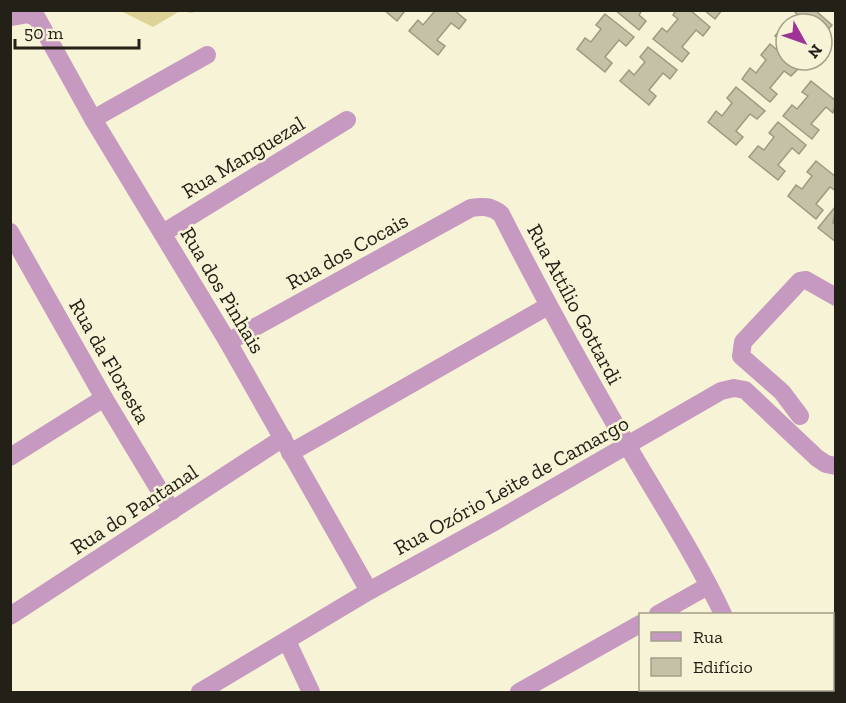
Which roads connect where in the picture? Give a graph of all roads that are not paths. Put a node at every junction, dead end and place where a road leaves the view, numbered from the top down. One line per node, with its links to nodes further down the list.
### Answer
1 (10, 17): 3 (street, Rua dos Pinhais)
2 (207, 56): 3 (street)
3 (93, 119): 7 (street, Rua dos Pinhais)
4 (347, 120): 7 (street, Rua Manguezal)
5 (490, 207): 9 (street, Rua Attílio Gottardi); 10 (street, Rua dos Cocais)
6 (10, 232): 11 (street, Rua da Floresta)
7 (163, 233): 10 (street, Rua dos Pinhais)
8 (836, 297): 12 (street)
9 (548, 306): 13 (street, Rua do Pantanal); 14 (street, Rua Attílio Gottardi)
10 (228, 342): 13 (street, Rua dos Pinhais)
11 (104, 398): 15 (street); 17 (street, Rua da Floresta)
12 (800, 416)
13 (286, 445): 17 (street, Rua do Pantanal); 19 (street, Rua dos Pinhais)
14 (628, 446): 16 (street, Rua Ozório Leite de Camargo); 18 (street, Rua Attílio Gottardi); 19 (street, Rua Ozório Leite de Camargo)
15 (10, 457)
16 (836, 466)
17 (172, 511): 22 (street, Rua do Pantanal)
18 (708, 586): 20 (street); 21 (street, Rua Attílio Gottardi)
19 (369, 591): 24 (street, Rua Ozório Leite de Camargo)
20 (661, 613)
21 (722, 613)
22 (10, 616)
23 (639, 625): 27 (street)
24 (287, 640): 25 (street, Rua Ozório Leite de Camargo); 26 (street)
25 (200, 693)
26 (311, 693)
27 (519, 693)

